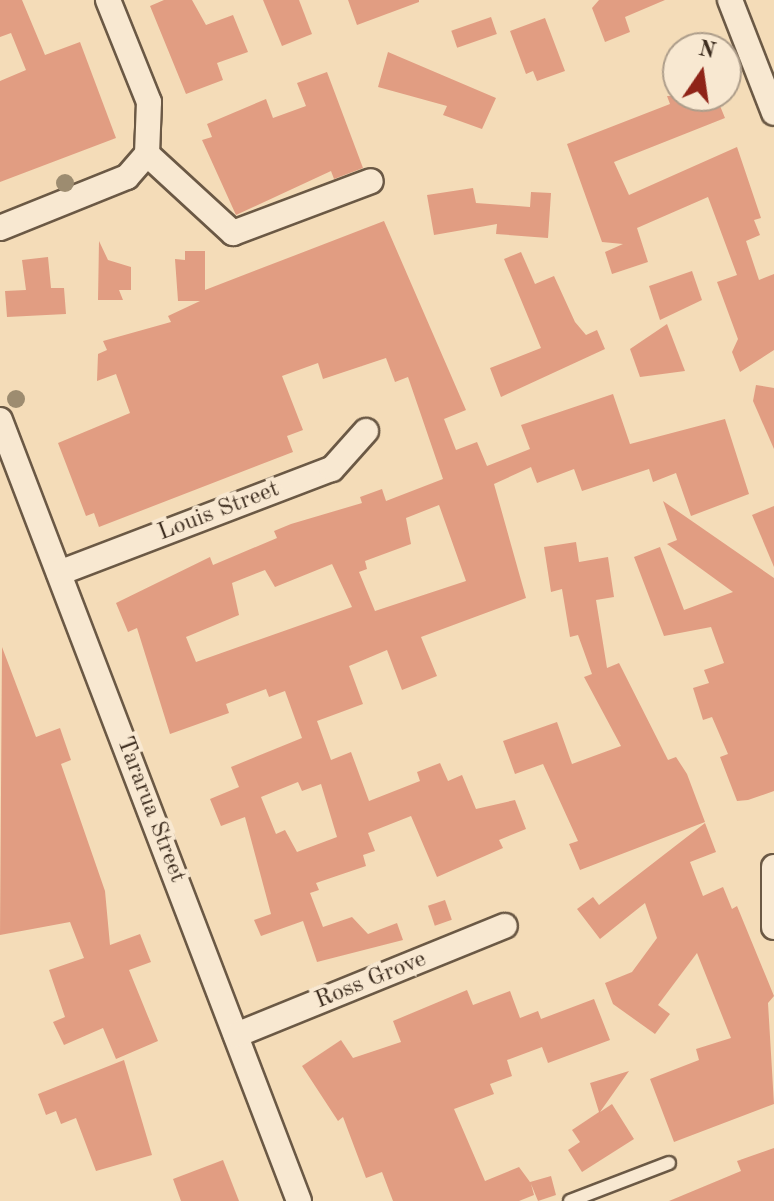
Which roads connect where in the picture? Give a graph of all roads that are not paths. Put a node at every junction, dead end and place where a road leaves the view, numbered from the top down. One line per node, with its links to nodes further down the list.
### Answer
1 (108, 0): 4 (street)
2 (730, 0): 3 (street)
3 (772, 99)
4 (147, 154): 5 (street); 6 (street)
5 (371, 181)
6 (0, 228)
7 (0, 420): 9 (street, Tararua Street)
8 (366, 431): 9 (street, Louis Street)
9 (59, 573): 13 (street, Tararua Street)
10 (774, 867): 12 (street)
11 (505, 926): 13 (street, Ross Grove)
12 (774, 927)
13 (236, 1035): 15 (street, Tararua Street)
14 (669, 1163): 16 (lane)
15 (299, 1201)
16 (570, 1201)

